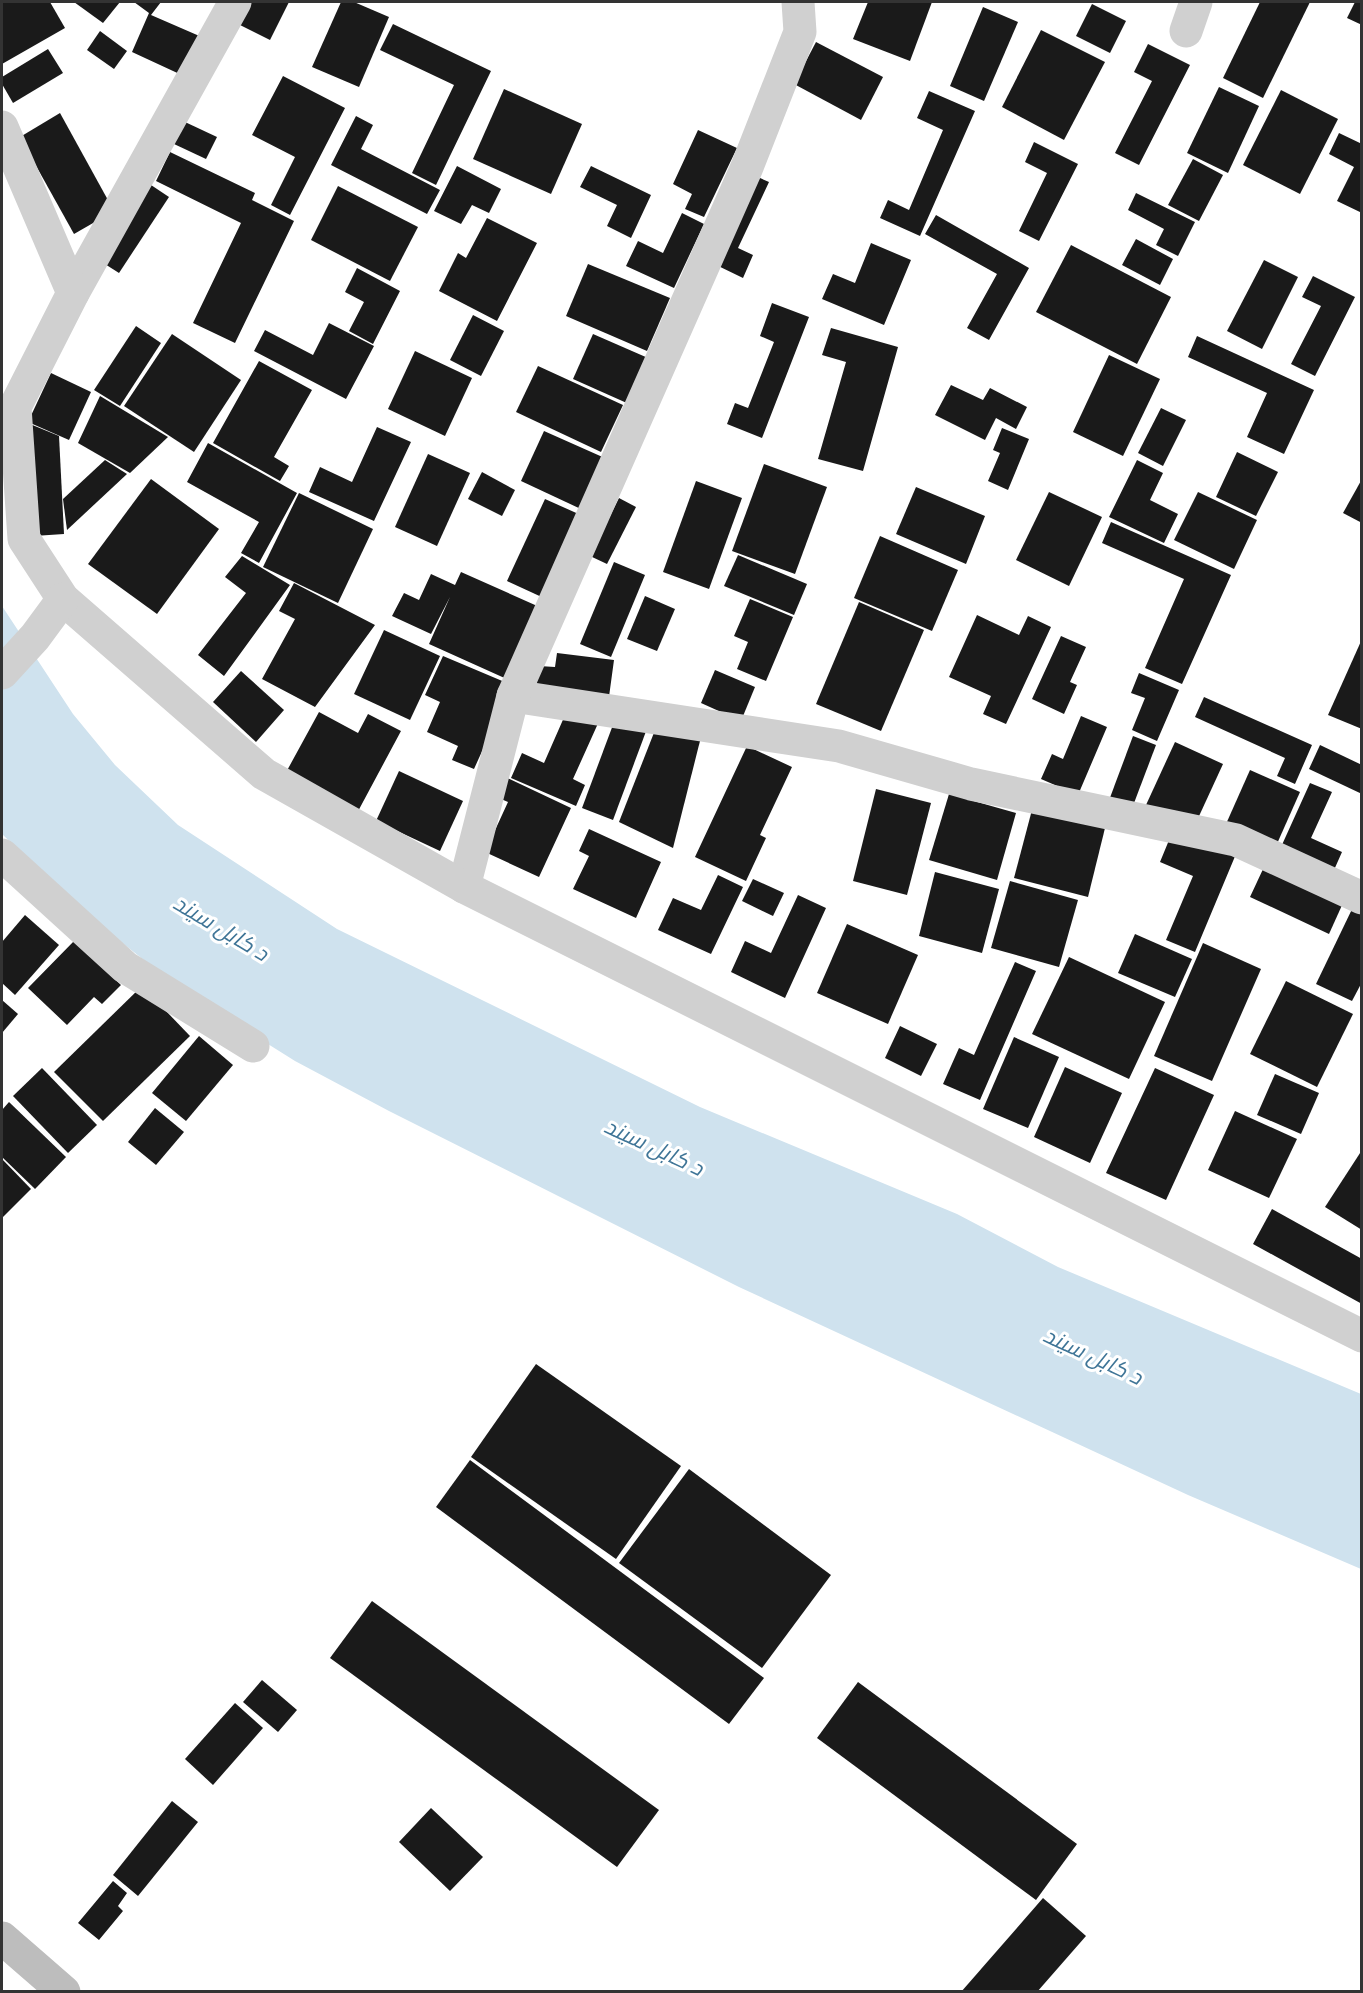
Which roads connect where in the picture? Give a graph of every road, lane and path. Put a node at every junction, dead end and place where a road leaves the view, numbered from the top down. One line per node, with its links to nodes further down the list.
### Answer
1 (235, 2): 4 (street)
2 (798, 2): 7 (street)
3 (2, 127): 4 (street)
4 (74, 293): 5 (street)
5 (63, 599): 6 (street); 9 (street)
6 (2, 673)
7 (513, 696): 9 (street); 10 (street)
8 (2, 855): 11 (street)
9 (464, 887): 12 (street)
10 (1362, 898)
11 (253, 1046)
12 (1362, 1336)
13 (2, 1938): 14 (main road)
14 (64, 1992)

